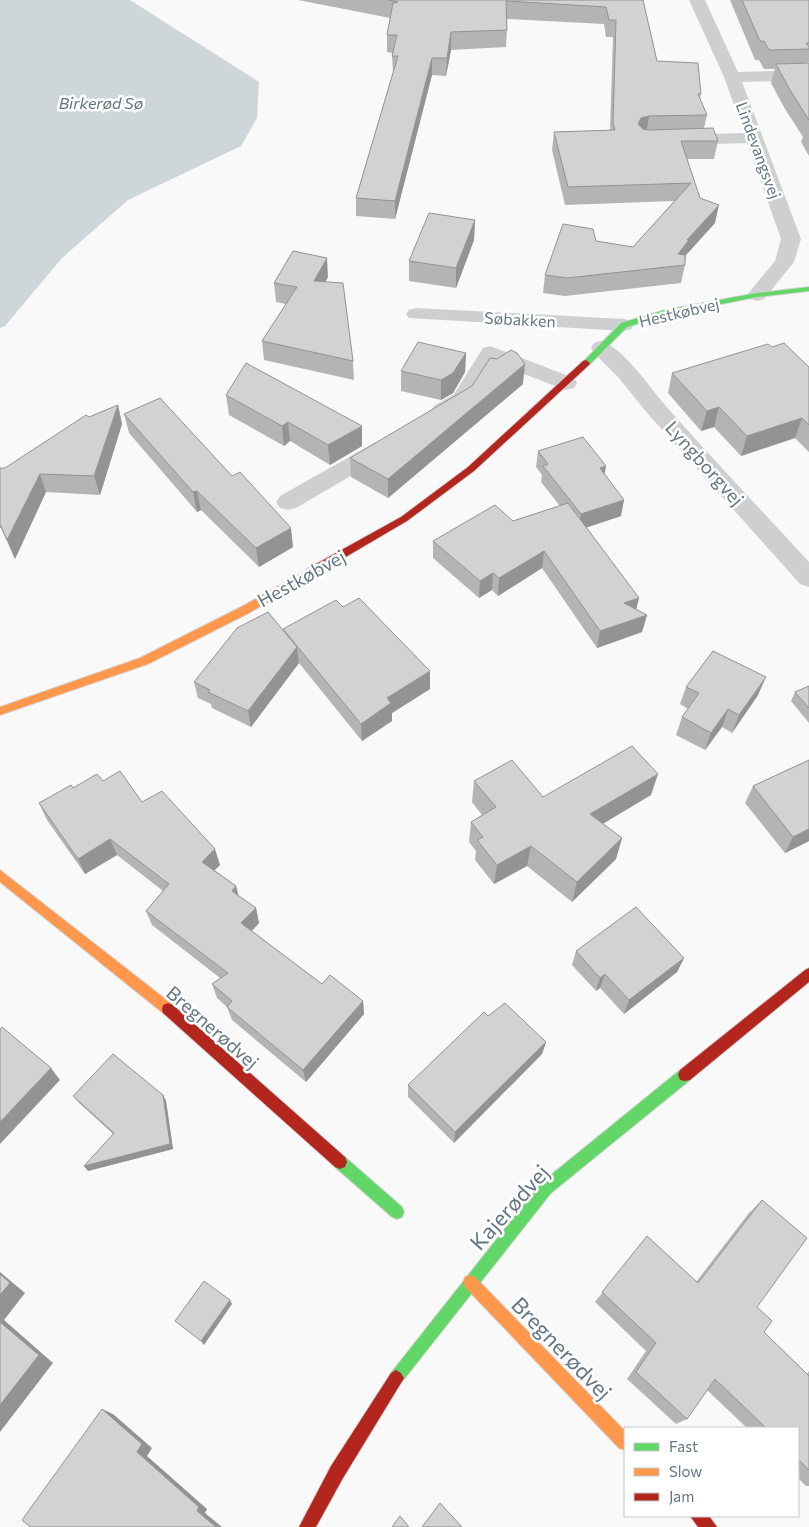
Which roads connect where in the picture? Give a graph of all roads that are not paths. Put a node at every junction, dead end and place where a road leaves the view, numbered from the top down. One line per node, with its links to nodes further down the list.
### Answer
1 (697, 0): 3 (street, Lindevangsvej)
2 (809, 75): 3 (street)
3 (732, 77): 4 (street, Lindevangsvej)
4 (755, 138): 5 (street); 7 (street, Lindevangsvej)
5 (666, 141)
6 (809, 289): 7 (street, Hestkøbvej)
7 (756, 295): 9 (street, Hestkøbvej)
8 (416, 314): 9 (street, Søbakken)
9 (624, 325): 10 (street, Hestkøbvej)
10 (601, 348): 11 (street, Hestkøbvej); 15 (street, Lyngborgvej)
11 (566, 383): 12 (street); 16 (street, Hestkøbvej)
12 (422, 423)
13 (398, 438): 14 (street)
14 (288, 502)
15 (809, 578)
16 (0, 711)
17 (0, 875): 19 (street, Bregnerødvej)
18 (809, 974): 20 (street, Kajerødvej)
19 (397, 1212)
20 (470, 1282): 21 (street, Bregnerødvej); 23 (street, Kajerødvej)
21 (624, 1441)
22 (699, 1517): 24 (street)
23 (307, 1527)
24 (709, 1527)

